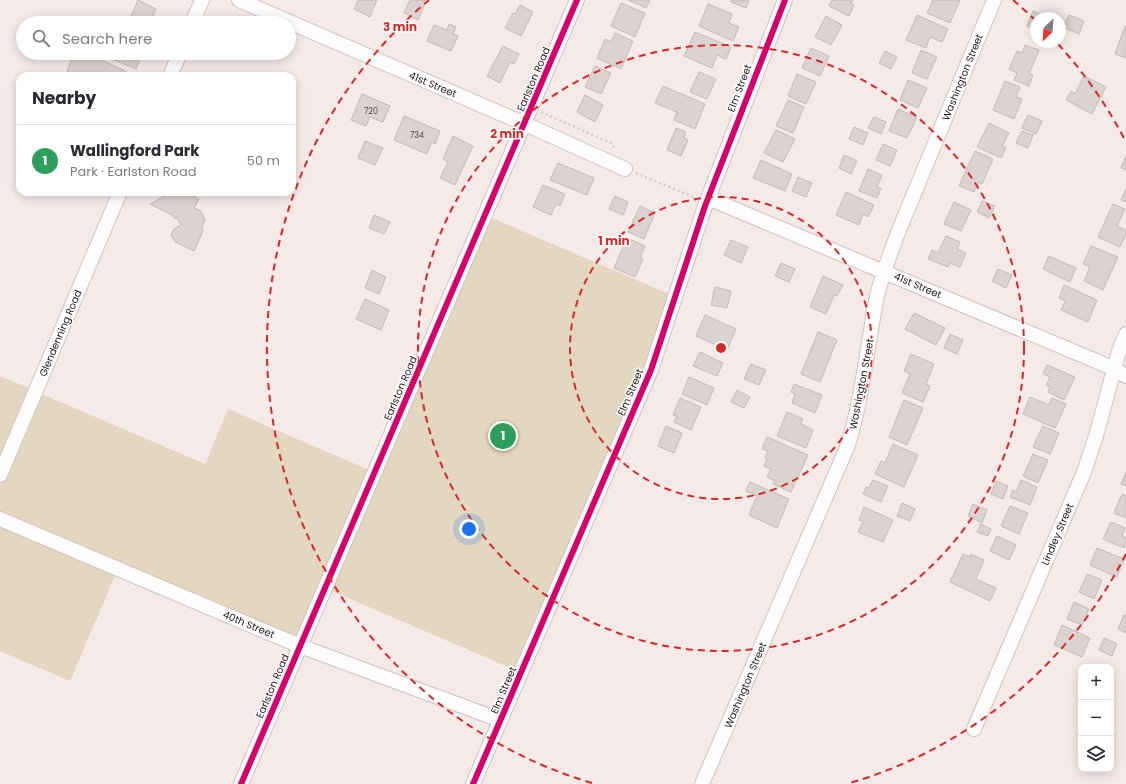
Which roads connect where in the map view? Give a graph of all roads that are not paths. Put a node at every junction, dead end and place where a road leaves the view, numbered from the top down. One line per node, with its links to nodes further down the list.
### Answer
1 (202, 0): 6 (street)
2 (239, 0): 7 (street, 41st Street)
3 (578, 0): 11 (street, Earlston Road)
4 (784, 0): 14 (street, Elm Street)
5 (994, 0): 15 (street, Washington Street)
6 (195, 16)
7 (276, 16)
8 (296, 25): 11 (street, 41st Street)
9 (177, 60): 10 (street)
10 (172, 72)
11 (525, 124): 12 (street, 41st Street); 21 (street, Earlston Road)
12 (626, 169)
13 (118, 196): 19 (street, Glendenning Road)
14 (708, 198): 15 (street, 41st Street); 22 (street, Elm Street)
15 (884, 271): 17 (street, 41st Street); 26 (street, Washington Street)
16 (1126, 334): 17 (street, Lindley Street)
17 (1114, 369): 18 (street, 41st Street); 23 (street, Lindley Street)
18 (1126, 376)
19 (0, 475)
20 (0, 519): 21 (street, 40th Street)
21 (300, 646): 22 (street, 40th Street); 24 (street, Earlston Road)
22 (500, 720): 25 (street, Elm Street)
23 (974, 728)
24 (241, 784)
25 (473, 784)
26 (702, 784)

